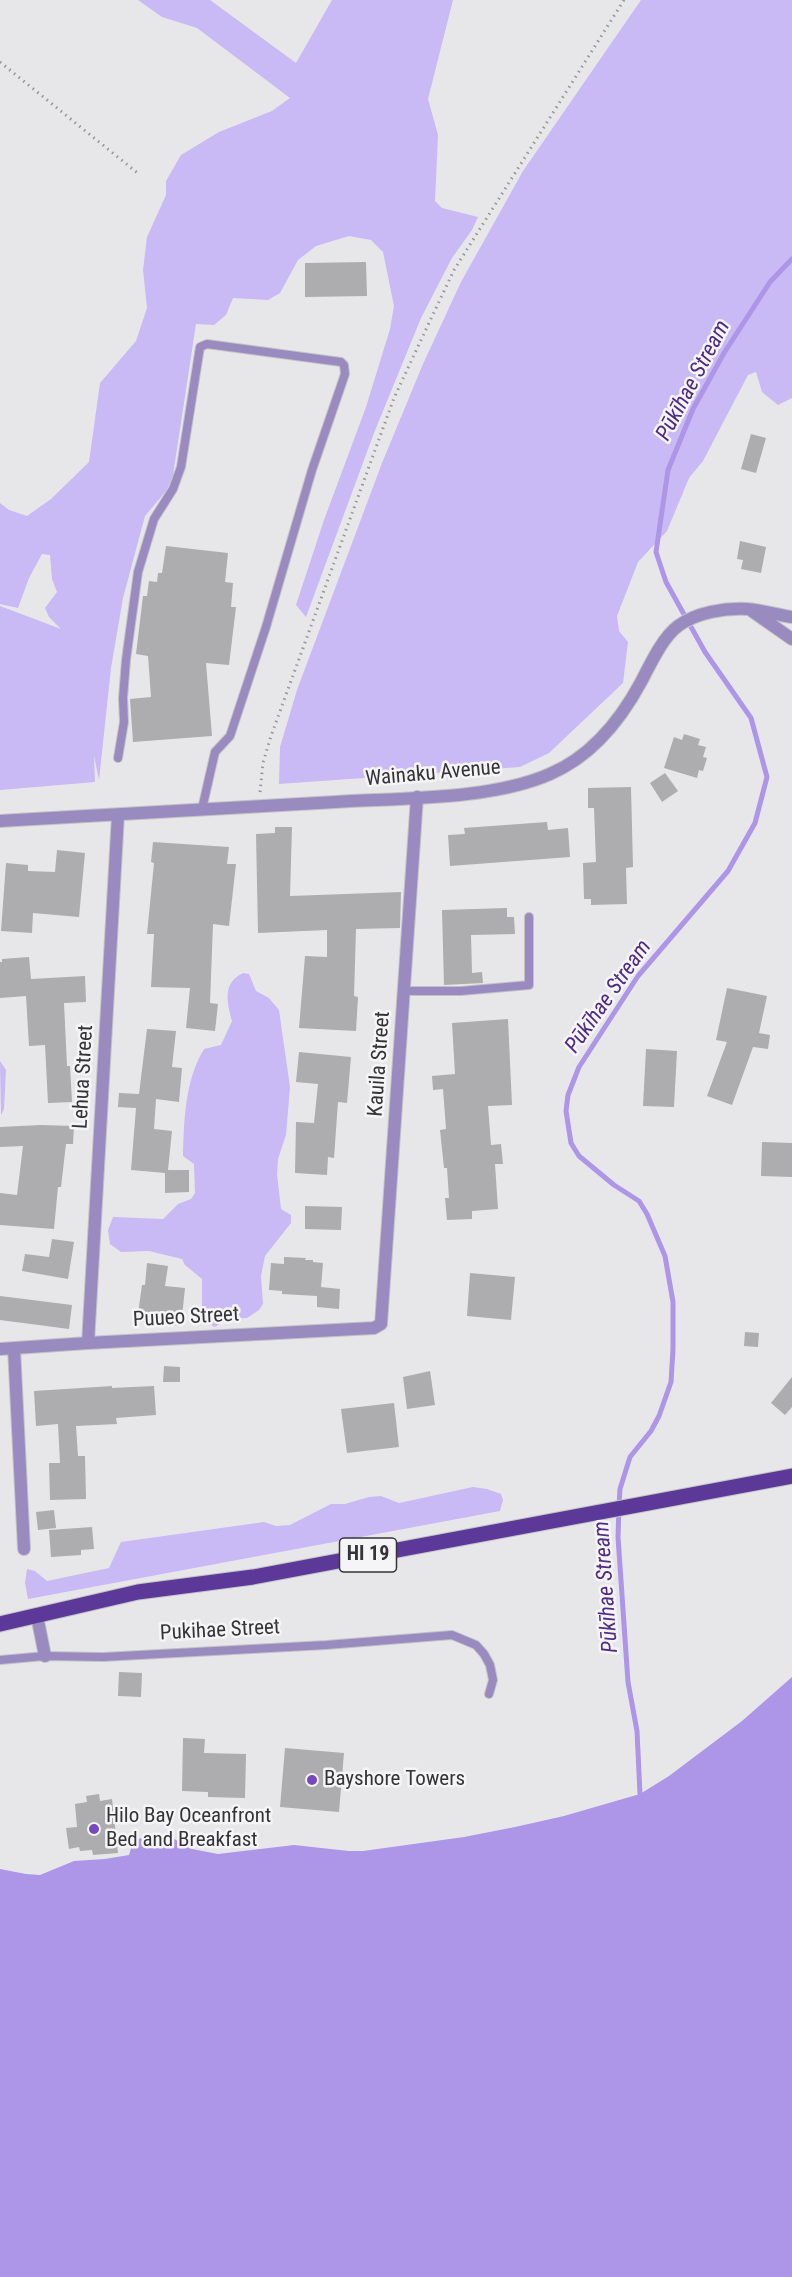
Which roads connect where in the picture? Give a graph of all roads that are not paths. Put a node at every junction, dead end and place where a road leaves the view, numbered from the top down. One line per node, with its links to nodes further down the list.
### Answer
1 (749, 609): 2 (street, Wainaku Avenue); 3 (street); 5 (street, Wainaku Avenue)
2 (792, 617)
3 (792, 639)
4 (118, 758): 6 (lane)
5 (417, 797): 6 (street, Wainaku Avenue); 10 (street, Kauila Street)
6 (202, 810): 7 (street, Wainaku Avenue)
7 (118, 814): 8 (street, Wainaku Avenue); 12 (street, Lehua Street)
8 (0, 821)
9 (529, 917): 10 (lane)
10 (404, 991): 11 (street, Kauila Street)
11 (374, 1328): 12 (street, Puueo Street)
12 (88, 1342): 13 (street, Puueo Street)
13 (14, 1348): 14 (street, Puueo Street); 16 (street)
14 (0, 1349)
15 (792, 1476): 17 (main road, HI 19)
16 (24, 1549)
17 (37, 1616): 18 (main road, HI 19); 19 (street)
18 (0, 1624)
19 (45, 1656): 20 (lane, Pukihae Street); 21 (lane, Pukihae Street)
20 (0, 1660)
21 (489, 1694)

